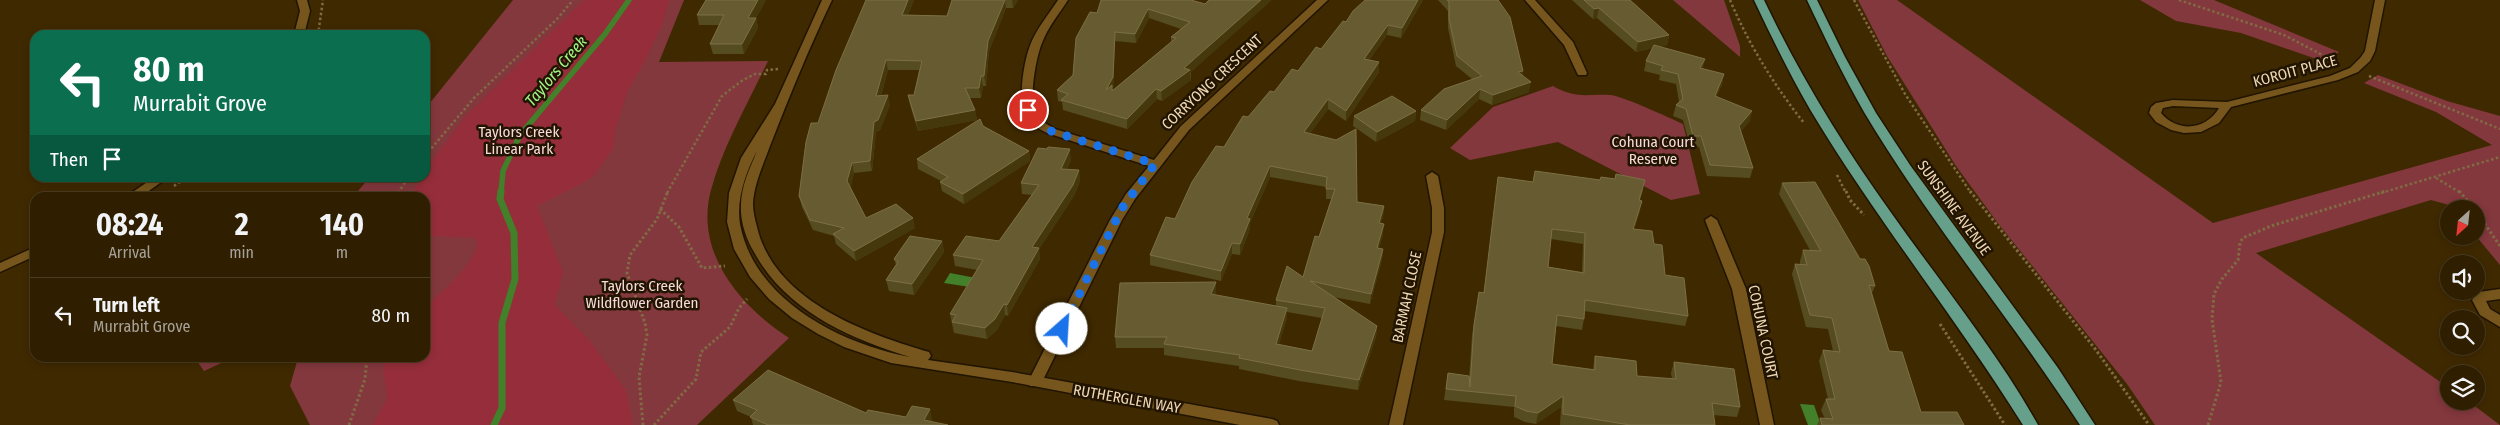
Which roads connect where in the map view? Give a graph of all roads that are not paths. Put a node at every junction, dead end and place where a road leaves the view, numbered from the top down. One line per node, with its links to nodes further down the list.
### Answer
1 (302, 0): 9 (street)
2 (827, 0): 21 (street, RUTHERGLEN WAY)
3 (1062, 0): 12 (street)
4 (1323, 0): 12 (street, CORRYONG CRESCENT)
5 (1530, 0): 10 (street)
6 (1758, 0): 25 (main road)
7 (1812, 0): 26 (main road, SUNSHINE AVENUE)
8 (2380, 0): 11 (street, KOROIT PLACE)
9 (299, 30)
10 (1582, 73)
11 (2227, 105): 11 (street, KOROIT PLACE)
12 (1155, 164): 21 (street, CORRYONG CRESCENT)
13 (1432, 176): 23 (street, BARMAH CLOSE)
14 (155, 182): 15 (street)
15 (139, 192)
16 (1710, 220): 24 (street, COHUNA COURT)
17 (30, 253): 18 (street)
18 (0, 268)
19 (2500, 294): 20 (street)
20 (2500, 322)
21 (1035, 382): 22 (street, RUTHERGLEN WAY)
22 (1272, 425)
23 (1396, 425)
24 (1767, 425)
25 (2030, 425)
26 (2088, 425)

